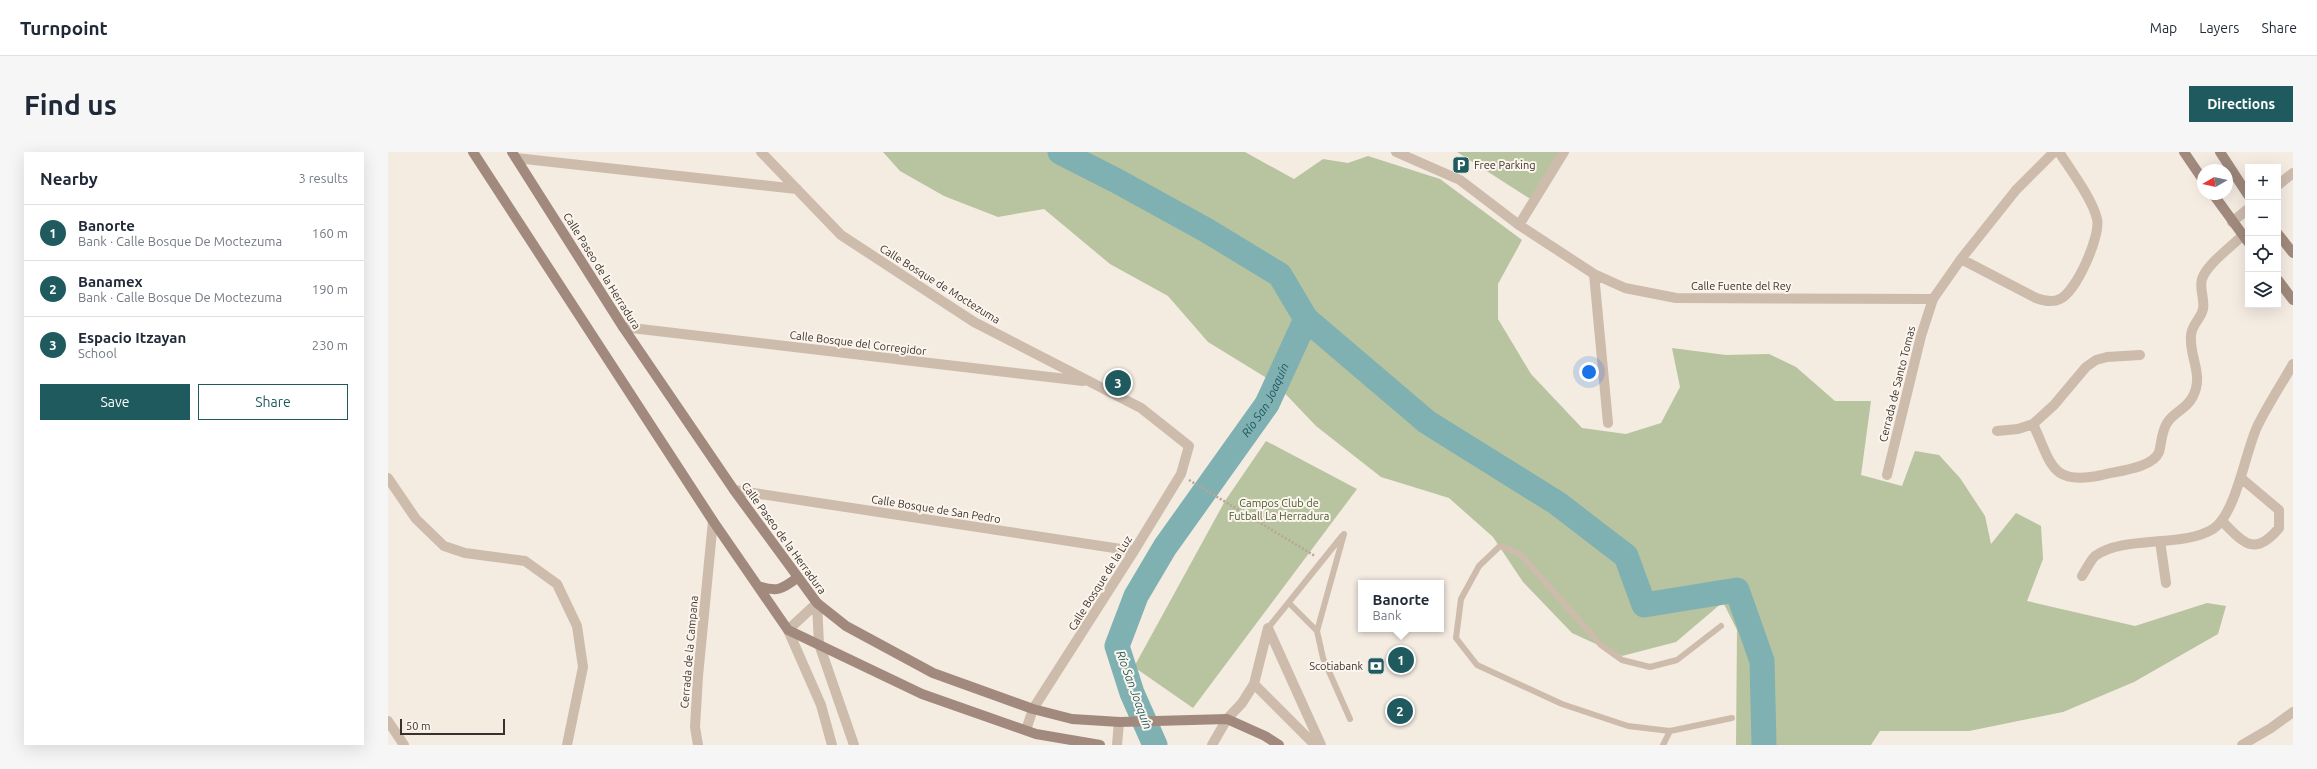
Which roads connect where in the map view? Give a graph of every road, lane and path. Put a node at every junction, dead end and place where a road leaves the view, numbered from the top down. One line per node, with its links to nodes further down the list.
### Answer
1 (473, 152): 40 (main road)
2 (761, 152): 13 (street, Calle Bosque de Moctezuma)
3 (1396, 152): 18 (street, Calle Fuente del Rey)
4 (1564, 152): 18 (street)
5 (2054, 152): 22 (street)
6 (2059, 152): 22 (street)
7 (2184, 152): 10 (main road)
8 (2220, 152): 14 (main road)
9 (514, 155): 13 (street); 27 (main road, Calle Paseo de la Herradura)
10 (2197, 171)
11 (2293, 173): 12 (street)
12 (2281, 182)
13 (797, 189): 30 (street, Calle Bosque de Moctezuma)
14 (2245, 190)
15 (2217, 200): 17 (main road)
16 (2245, 211): 17 (street)
17 (2232, 222): 20 (main road)
18 (1520, 225): 23 (street, Calle Fuente del Rey)
19 (2280, 236): 21 (main road)
20 (2245, 238): 32 (street)
21 (2293, 254)
22 (1961, 259): 25 (street)
23 (1594, 274): 25 (street, Calle Fuente del Rey); 31 (street)
24 (2281, 284): 26 (main road)
25 (1934, 299): 35 (street, Cerrada de Santo Tomas)
26 (2293, 300)
27 (622, 327): 30 (street, Calle Bosque del Corregidor); 39 (main road, Calle Paseo de la Herradura)
28 (2140, 355): 32 (street)
29 (2293, 364): 37 (street)
30 (1091, 382): 34 (street, Calle Bosque de Moctezuma)
31 (1608, 423)
32 (2033, 424): 33 (street)
33 (1997, 431)
34 (1189, 446): 43 (street, Calle Bosque de la Luz)
35 (1887, 475)
36 (388, 478): 68 (street)
37 (2241, 478): 41 (street); 41 (street)
38 (1194, 483): 44 (path)
39 (734, 490): 43 (street, Calle Bosque de San Pedro); 46 (main road, Calle Paseo de la Herradura)
40 (713, 521): 48 (main road); 69 (street, Cerrada de la Campana)
41 (2222, 521): 42 (street)
42 (2160, 541): 45 (street); 47 (street)
43 (1134, 551): 57 (street, Calle Bosque de la Luz)
44 (1323, 560): 50 (lane); 54 (lane)
45 (2082, 576)
46 (796, 578): 48 (main road); 49 (main road, Calle Paseo de la Herradura)
47 (2166, 584)
48 (758, 586): 53 (main road)
49 (816, 603): 53 (street); 55 (street); 57 (main road, Calle Paseo de la Herradura)
50 (1289, 603): 52 (lane); 54 (lane)
51 (1720, 626): 65 (lane)
52 (1268, 628): 56 (street); 78 (street)
53 (788, 630): 55 (main road); 70 (street)
54 (1317, 631): 61 (lane)
55 (819, 644): 64 (main road); 71 (street)
56 (1254, 684): 60 (street); 77 (street)
57 (1033, 709): 63 (main road, Calle Paseo de la Herradura); 64 (street, Calle Bosque de la Luz)
58 (2293, 712): 80 (street)
59 (1732, 718): 65 (lane)
60 (1227, 719): 63 (main road, Calle Paseo de la Herradura); 75 (street); 76 (main road, Calle Paseo de la Herradura)
61 (1350, 719)
62 (388, 721): 67 (street)
63 (1120, 722): 74 (street)
64 (1026, 730): 66 (main road)
65 (1670, 730): 79 (lane)
66 (1054, 737): 72 (street); 73 (main road)
67 (404, 745)
68 (567, 745)
69 (698, 745)
70 (832, 745)
71 (854, 745)
72 (1063, 745)
73 (1100, 745)
74 (1117, 745)
75 (1212, 745)
76 (1279, 745)
77 (1315, 745)
78 (1321, 745)
79 (1663, 745)
80 (2242, 745)

